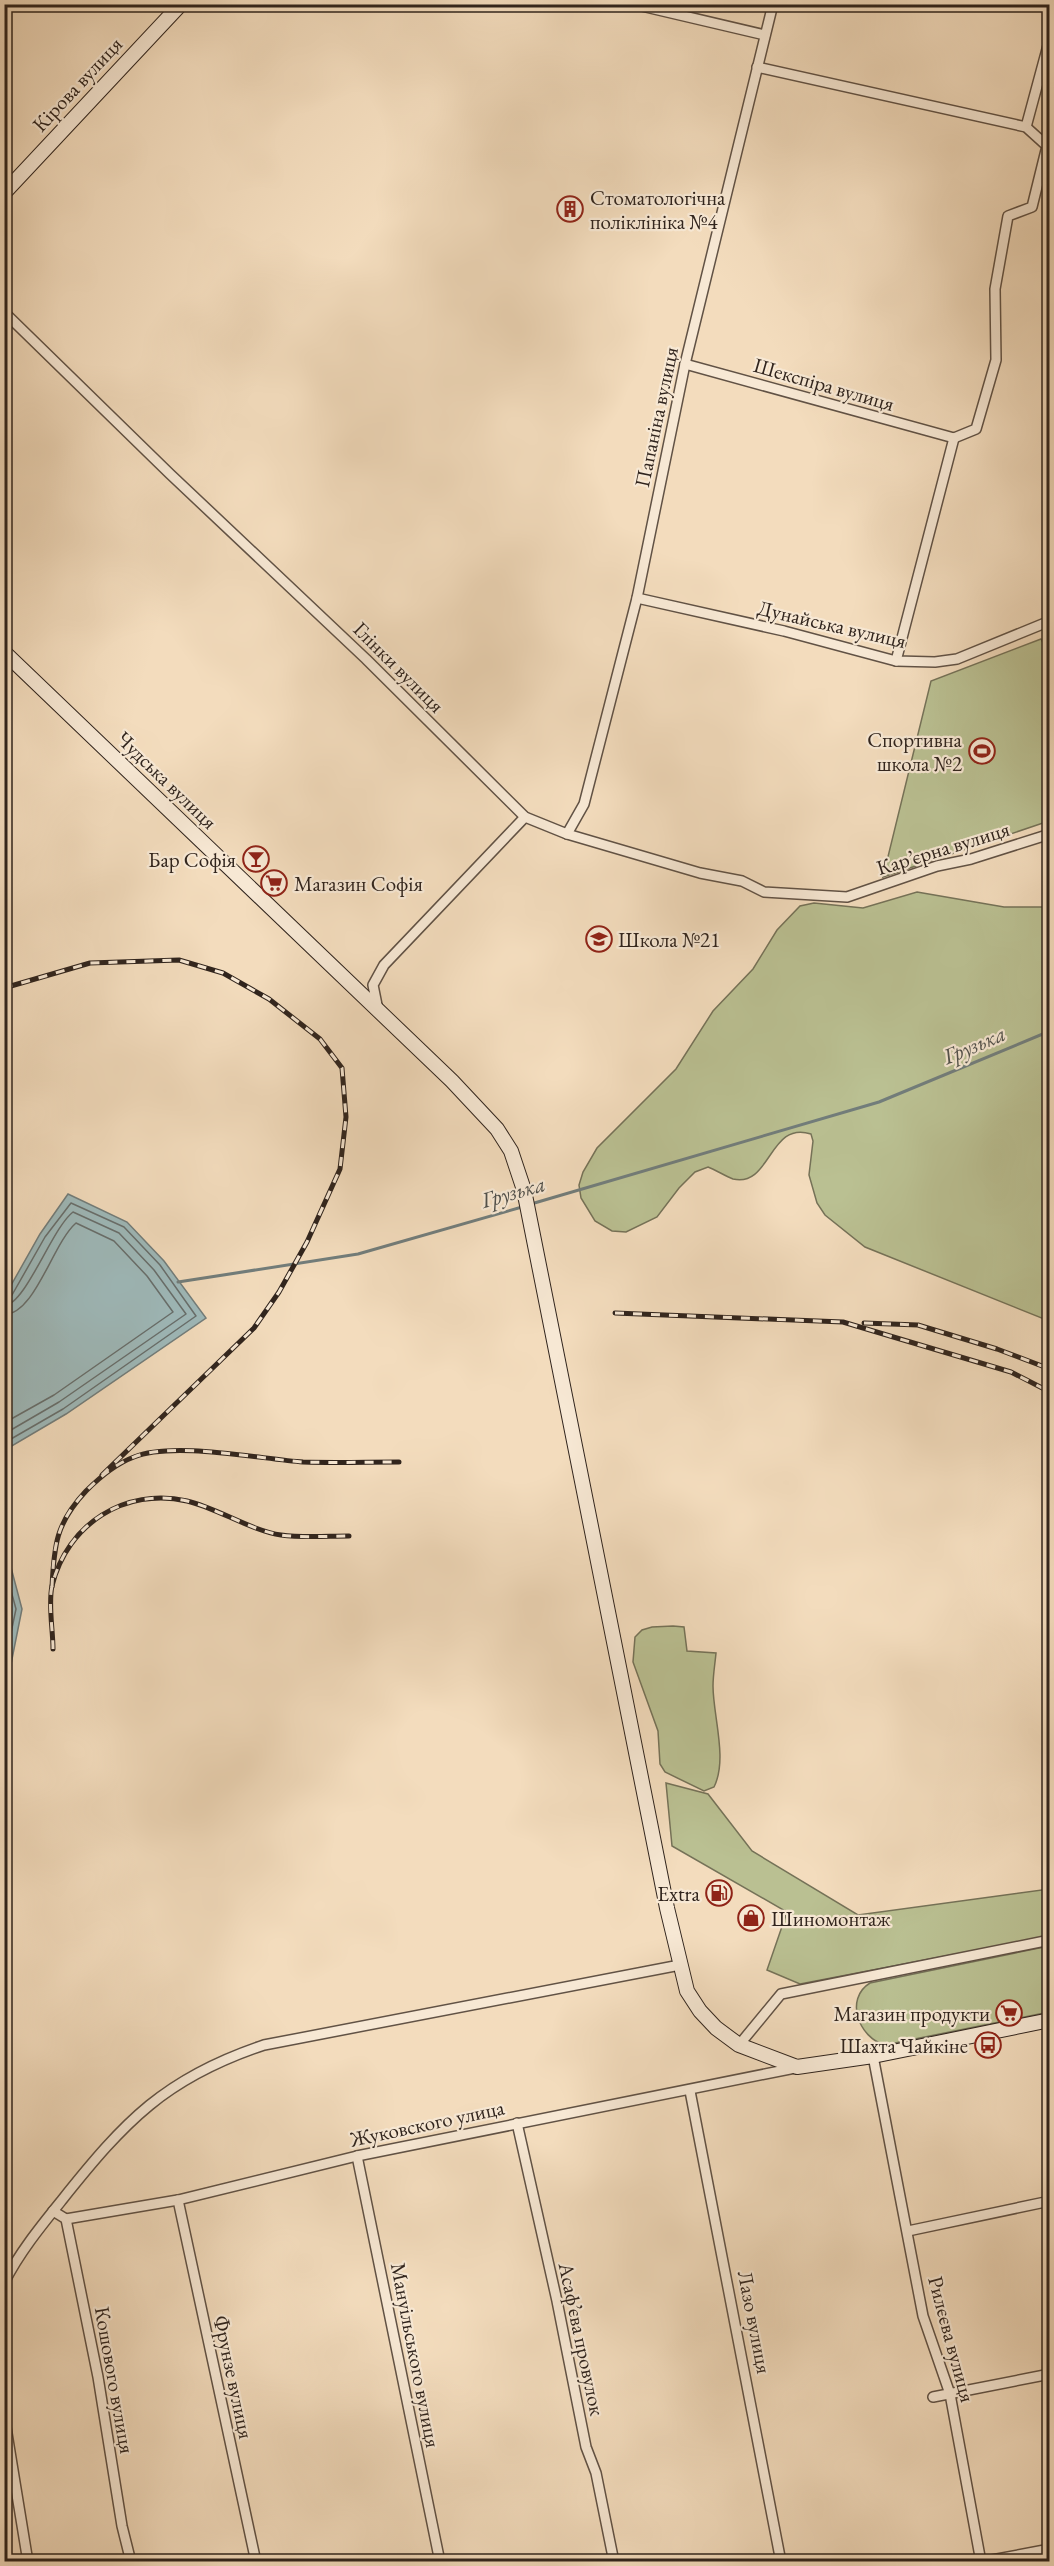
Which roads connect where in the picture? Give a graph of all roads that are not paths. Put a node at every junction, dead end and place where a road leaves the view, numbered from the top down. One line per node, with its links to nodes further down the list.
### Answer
1 (181, 4): 8 (street, Кірова вулиця)
2 (633, 4): 4 (street)
3 (773, 4): 4 (street, Папаніна вулиця)
4 (765, 35): 6 (street, Папаніна вулиця)
5 (1050, 38): 7 (street)
6 (757, 67): 7 (street); 10 (street, Папаніна вулиця)
7 (1026, 128): 11 (street)
8 (4, 193)
9 (4, 312): 16 (street, Глінки вулиця)
10 (685, 364): 11 (street, Шекспіра вулиця); 12 (street, Папаніна вулиця)
11 (954, 438): 15 (street)
12 (637, 598): 15 (street, Дунайська вулиця); 17 (street, Папаніна вулиця)
13 (1050, 621): 15 (street, Дунайська вулиця)
14 (4, 652): 20 (street, Чудська вулиця)
15 (896, 661)
16 (525, 817): 17 (street, Глінки вулиця); 20 (street)
17 (567, 834): 19 (street, Глінки вулиця)
18 (1050, 834): 19 (street, Кар’єрна вулиця)
19 (847, 897)
20 (379, 1011): 22 (street, Чудська вулиця)
21 (1050, 1940): 24 (street)
22 (680, 1965): 24 (street, Чудська вулиця); 32 (street)
23 (1050, 2020): 25 (street)
24 (739, 2045): 26 (street, Чудська вулиця)
25 (873, 2056): 26 (street); 34 (street, Рилєєва вулиця)
26 (797, 2067): 27 (street, Жуковского улица)
27 (690, 2091): 28 (street, Жуковского улица); 46 (street, Лазо вулиця)
28 (517, 2123): 29 (street, Жуковского улица); 45 (street, Асаф’єва провулок)
29 (357, 2156): 30 (street, Жуковского улица); 44 (street, Мануільського вулиця)
30 (178, 2200): 33 (street, Жуковского улица); 43 (street, Фрунзе вулиця)
31 (1050, 2201): 34 (street)
32 (53, 2211): 33 (street); 35 (street)
33 (66, 2219): 42 (street, Кошового вулиця)
34 (908, 2231): 37 (street, Рилєєва вулиця)
35 (4, 2283)
36 (1050, 2374): 37 (street)
37 (950, 2394): 38 (street); 47 (street, Рилєєва вулиця)
38 (933, 2397)
39 (4, 2415): 41 (street)
40 (1050, 2549): 47 (street)
41 (28, 2562)
42 (131, 2562)
43 (256, 2562)
44 (440, 2562)
45 (614, 2562)
46 (781, 2562)
47 (981, 2562)

